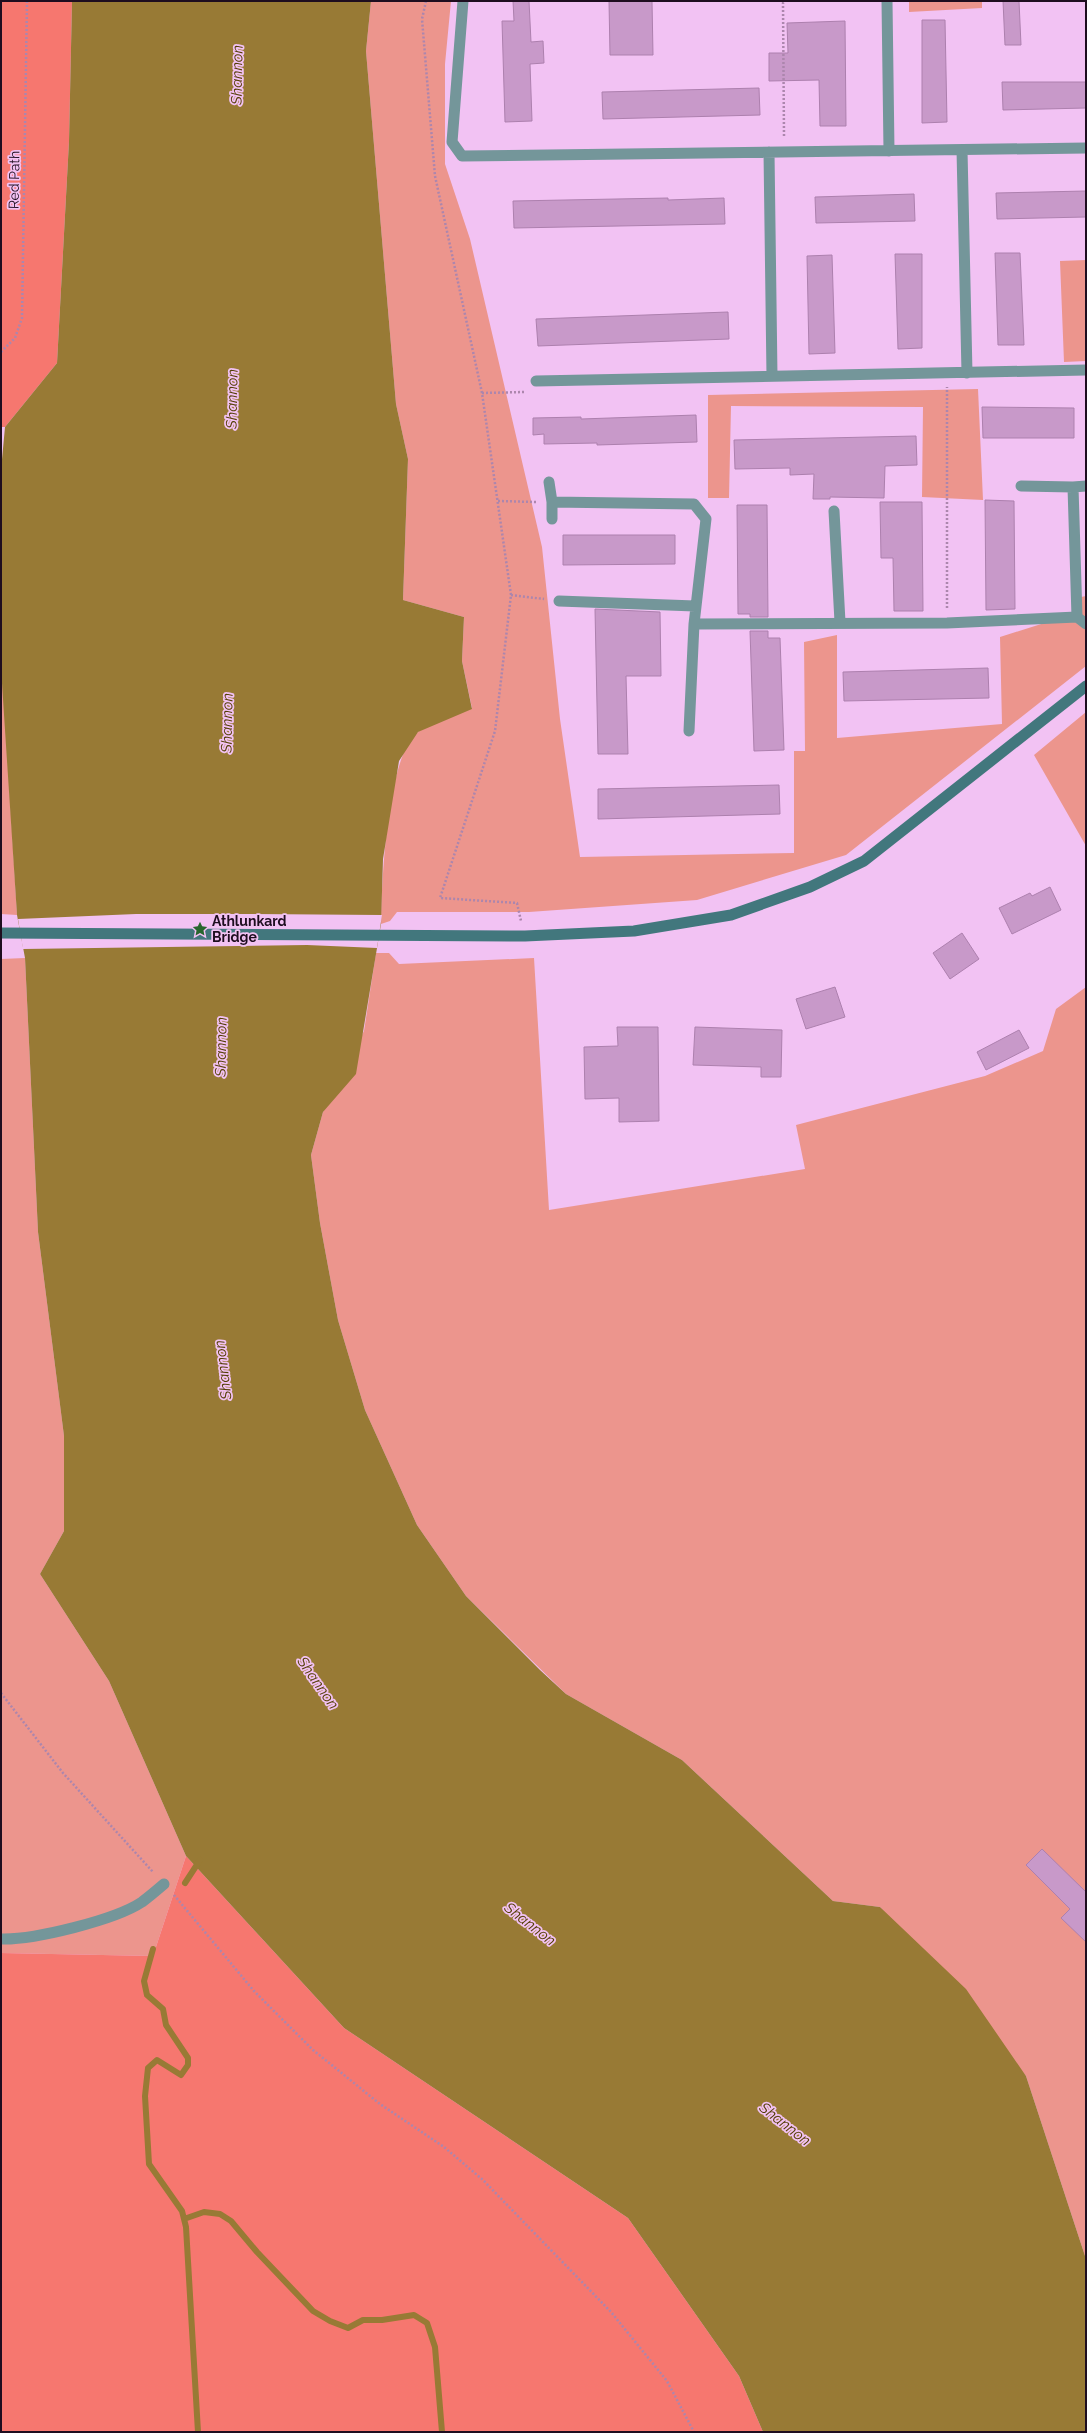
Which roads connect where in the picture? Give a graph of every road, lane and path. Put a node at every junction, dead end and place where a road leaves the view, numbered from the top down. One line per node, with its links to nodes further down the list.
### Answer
1 (27, 1): 11 (path, Red Path)
2 (426, 1): 17 (path)
3 (463, 1): 9 (street)
4 (785, 1): 10 (path)
5 (888, 1): 8 (street)
6 (1086, 148): 7 (street)
7 (962, 150): 8 (street); 14 (street)
8 (889, 151): 10 (street)
9 (769, 152): 10 (street); 15 (street)
10 (784, 152)
11 (1, 352)
12 (1086, 370): 14 (street)
13 (947, 373): 14 (street); 15 (street); 31 (path)
14 (967, 373)
15 (772, 376): 16 (street)
16 (536, 382): 17 (path)
17 (482, 393): 22 (path)
18 (549, 482): 23 (street)
19 (1021, 486): 21 (street)
20 (1086, 486): 21 (street)
21 (1073, 487): 29 (street)
22 (498, 501): 23 (path); 26 (path)
23 (552, 502): 25 (street); 28 (street)
24 (834, 511): 30 (street)
25 (552, 519)
26 (511, 595): 27 (path); 37 (path)
27 (559, 601): 28 (street)
28 (695, 606): 32 (street)
29 (1077, 617): 31 (street); 33 (street)
30 (840, 622): 31 (street); 32 (street)
31 (947, 623)
32 (694, 624): 35 (street)
33 (1086, 624)
34 (1086, 686): 37 (main road)
35 (689, 731)
36 (1, 933): 37 (main road)
37 (525, 936)
38 (1, 1693): 39 (path)
39 (164, 1884): 40 (street); 41 (path)
40 (1, 1939)
41 (694, 2432)

